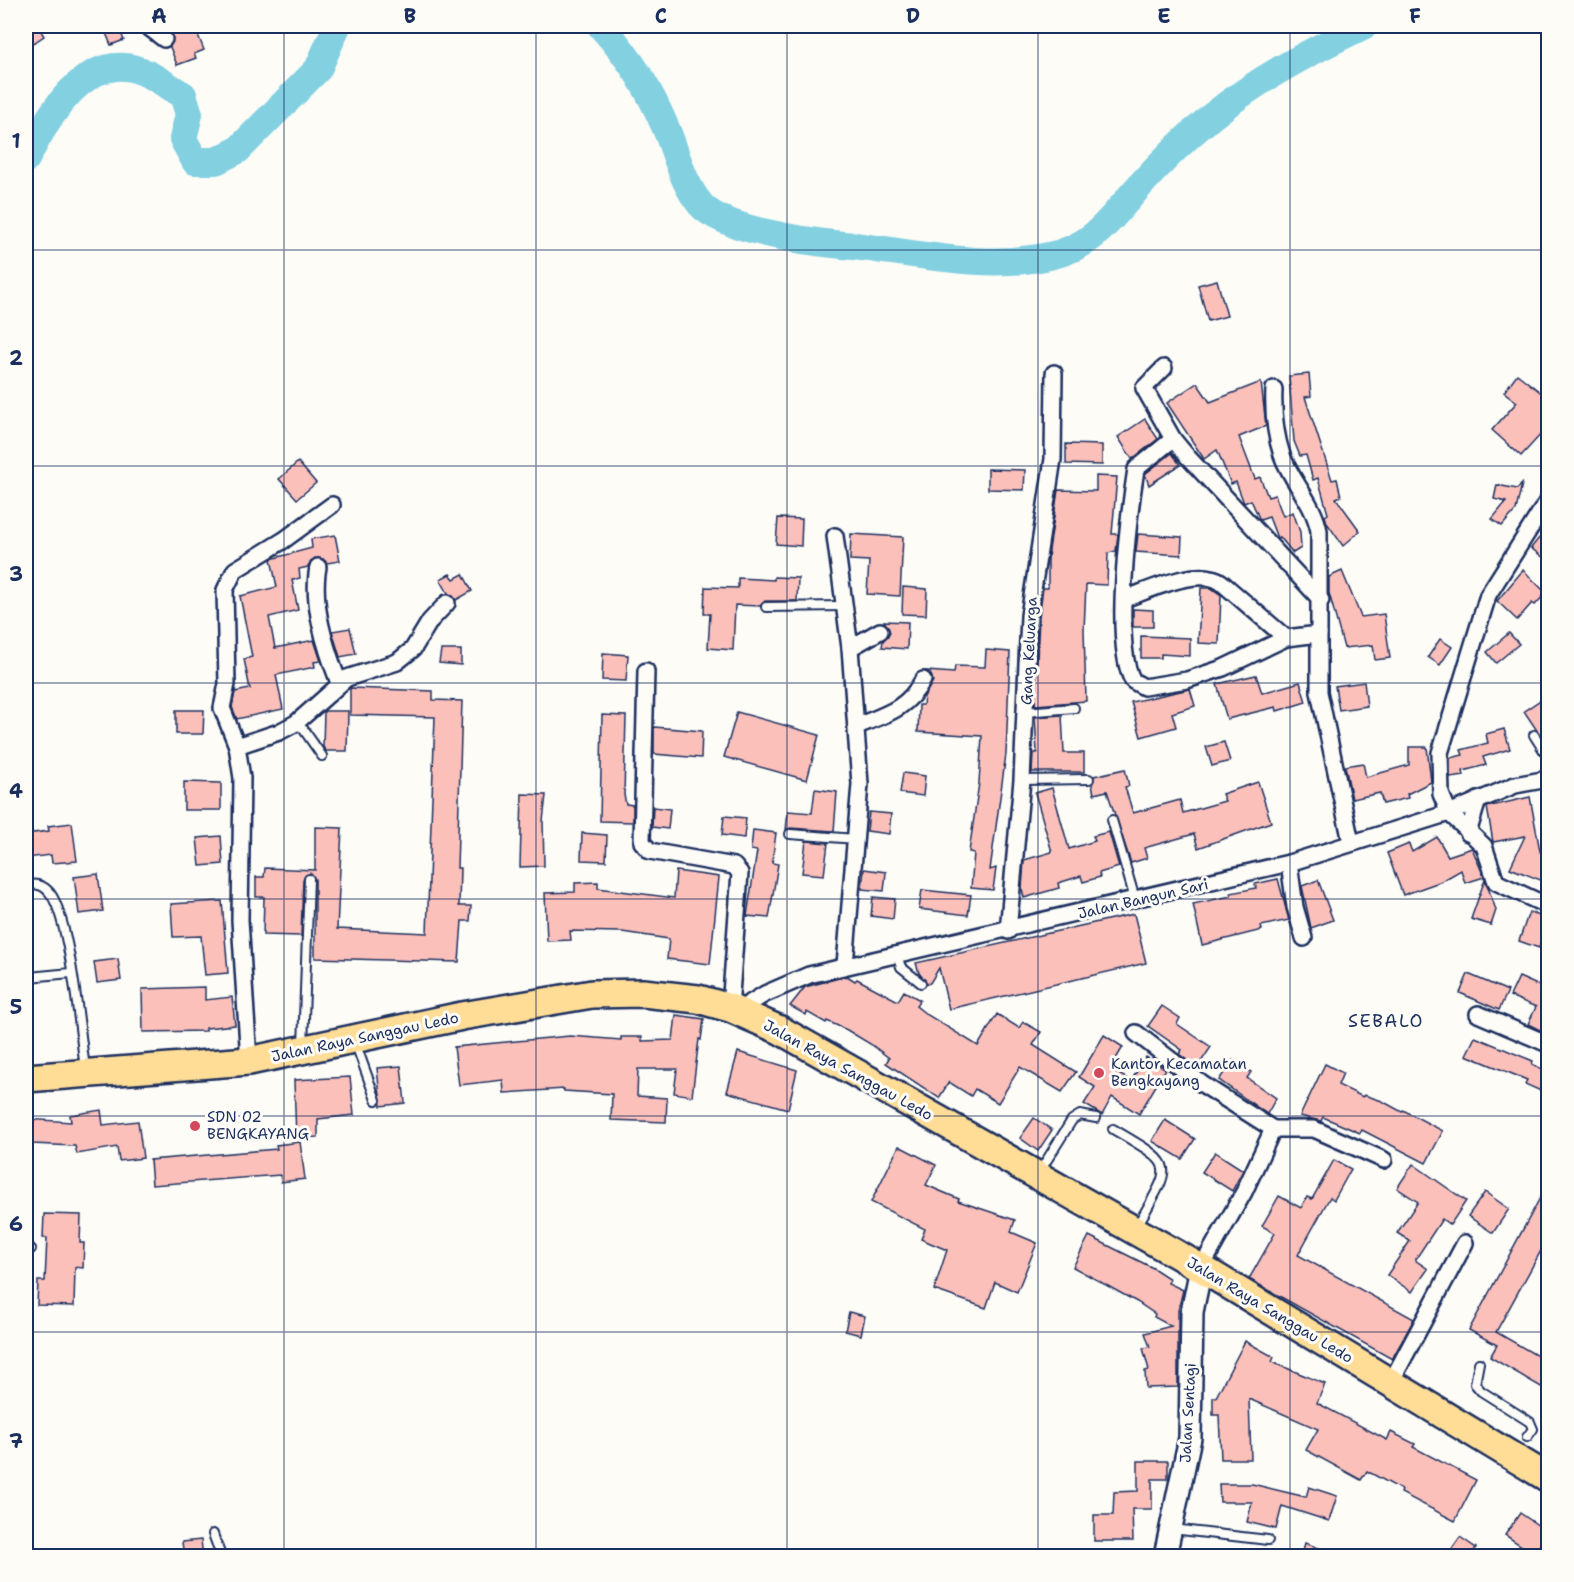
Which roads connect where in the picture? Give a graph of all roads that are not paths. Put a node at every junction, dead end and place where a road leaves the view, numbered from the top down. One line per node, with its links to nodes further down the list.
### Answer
1 (147, 26): 2 (street)
2 (164, 39)
3 (1164, 368): 6 (street)
4 (1054, 373): 24 (street, Gang Keluarga)
5 (1274, 389): 12 (street)
6 (1173, 439): 11 (street); 12 (street)
7 (1548, 500): 35 (street)
8 (332, 505): 28 (street)
9 (835, 536): 14 (street)
10 (318, 567): 22 (street)
11 (1124, 599): 18 (street); 18 (street)
12 (1321, 600): 17 (street)
13 (447, 603): 22 (street)
14 (844, 606): 15 (lane); 19 (street)
15 (766, 608)
16 (880, 631): 19 (street)
17 (1319, 634): 18 (street); 40 (street)
18 (1286, 638)
19 (850, 648): 26 (street)
20 (646, 671): 53 (street)
21 (923, 680): 26 (street)
22 (339, 683): 25 (street)
23 (1074, 708): 24 (lane)
24 (1025, 712): 33 (street, Gang Keluarga)
25 (296, 723): 28 (street); 29 (lane)
26 (858, 726): 39 (street)
27 (1534, 735): 30 (lane)
28 (237, 746): 59 (street)
29 (322, 756)
30 (1548, 758)
31 (1089, 779): 33 (lane)
32 (1548, 779): 34 (street, Jalan Bangun Sari)
33 (1022, 780): 46 (street, Gang Keluarga)
34 (1478, 800): 35 (street, Jalan Bangun Sari); 37 (street)
35 (1449, 813): 37 (street); 40 (street, Jalan Bangun Sari)
36 (1112, 820): 44 (lane)
37 (1468, 833): 45 (street)
38 (790, 834): 39 (lane)
39 (856, 839): 49 (street)
40 (1351, 842): 41 (street, Jalan Bangun Sari)
41 (1289, 863): 44 (street, Jalan Bangun Sari); 47 (street)
42 (309, 879): 58 (lane)
43 (26, 885): 50 (lane)
44 (1136, 900): 46 (street, Jalan Bangun Sari)
45 (1548, 906)
46 (1008, 931): 48 (street, Jalan Bangun Sari)
47 (1304, 938)
48 (896, 953): 49 (street, Jalan Bangun Sari); 52 (lane)
49 (845, 965): 53 (street, Jalan Bangun Sari)
50 (71, 973): 51 (lane); 60 (lane)
51 (29, 978)
52 (921, 983)
53 (733, 1009): 56 (highway, Jalan Raya Sanggau Ledo); 67 (highway, Jalan Raya Sanggau Ledo)
54 (1478, 1014): 57 (street)
55 (1136, 1033): 65 (street)
56 (354, 1040): 58 (highway, Jalan Raya Sanggau Ledo); 62 (lane)
57 (1548, 1044)
58 (302, 1051): 59 (highway, Jalan Raya Sanggau Ledo)
59 (249, 1061): 60 (highway, Jalan Raya Sanggau Ledo)
60 (86, 1074): 61 (highway, Jalan Raya Sanggau Ledo)
61 (26, 1078)
62 (376, 1100)
63 (1096, 1118): 67 (lane)
64 (1113, 1129): 68 (lane)
65 (1273, 1129): 66 (street); 70 (street)
66 (1384, 1160)
67 (1036, 1176): 68 (highway, Jalan Raya Sanggau Ledo)
68 (1134, 1232): 70 (highway, Jalan Raya Sanggau Ledo)
69 (1465, 1243): 72 (street)
70 (1201, 1268): 72 (highway, Jalan Raya Sanggau Ledo); 75 (main road, Jalan Sentagi)
71 (1479, 1362): 73 (lane)
72 (1391, 1382): 73 (highway, Jalan Raya Sanggau Ledo)
73 (1520, 1448): 74 (highway, Jalan Raya Sanggau Ledo)
74 (1548, 1478)
75 (1170, 1528): 77 (lane); 79 (main road, Jalan Sentagi)
76 (213, 1534): 78 (lane)
77 (1268, 1540)
78 (221, 1557)
79 (1165, 1557)

